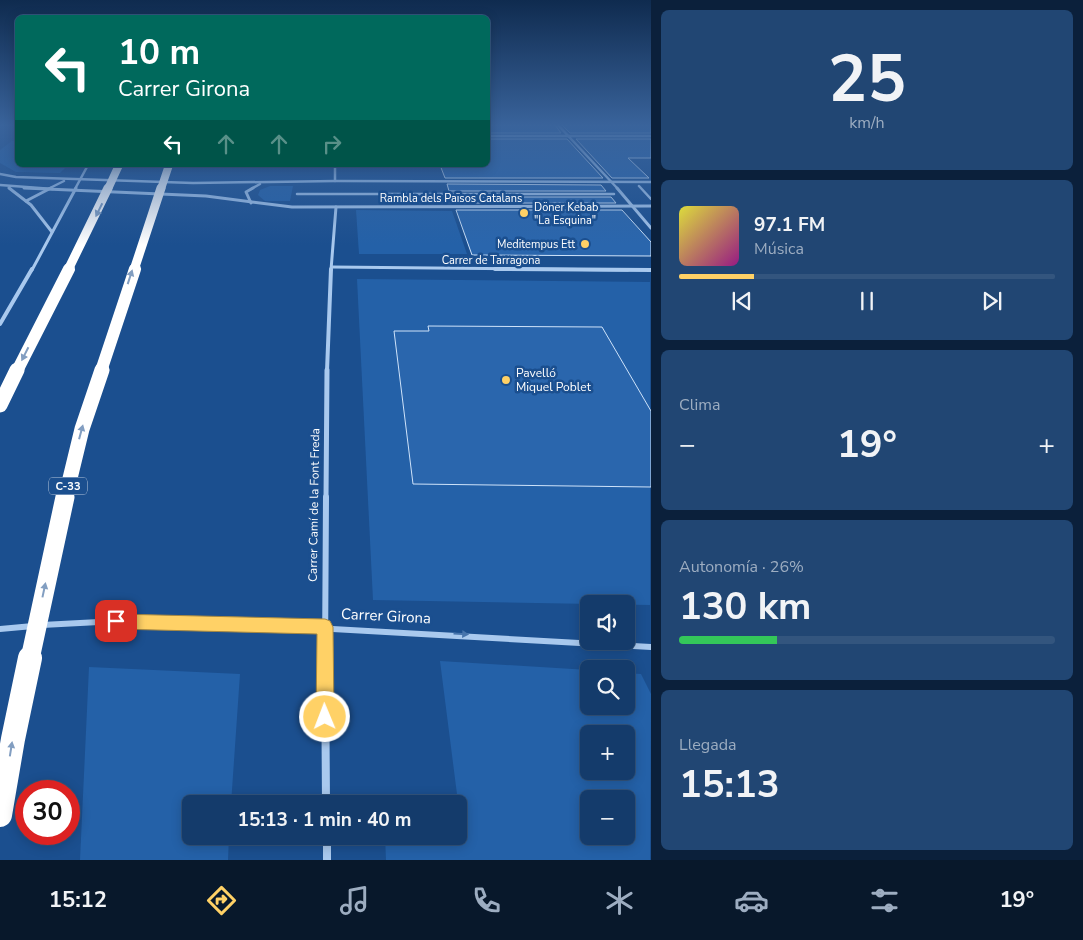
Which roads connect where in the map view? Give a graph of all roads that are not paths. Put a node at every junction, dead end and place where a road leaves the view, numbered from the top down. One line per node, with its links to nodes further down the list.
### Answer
1 (596, 165): 11 (street)
2 (87, 167): 8 (street)
3 (118, 167): 32 (highway, one-way to 32, bridge)
4 (168, 167): 37 (highway, C-33, one-way to 4, bridge)
5 (335, 167): 9 (street)
6 (0, 174): 7 (street, Rambla dels Països Catalans)
7 (66, 179): 8 (street, Rambla dels Països Catalans); 15 (street)
8 (81, 179): 10 (street, Rambla dels Països Catalans); 16 (street)
9 (335, 181): 10 (street, Rambla dels Països Catalans); 11 (street, Rambla dels Països Catalans)
10 (268, 182): 23 (street, Rambla dels Països Catalans)
11 (612, 182): 12 (street, Rambla dels Països Catalans); 25 (street)
12 (650, 182)
13 (1, 185): 15 (street, Rambla dels Països Catalans); 22 (street)
14 (638, 186): 19 (street)
15 (47, 189): 16 (street, Rambla dels Països Catalans); 22 (street)
16 (74, 190): 23 (street, Rambla dels Països Catalans); 28 (street)
17 (297, 194): 18 (street, Rambla dels Països Catalans)
18 (614, 194)
19 (646, 194): 20 (street); 21 (street)
20 (650, 194)
21 (650, 199)
22 (26, 201): 28 (street)
23 (251, 203): 24 (street, Rambla dels Països Catalans)
24 (336, 206): 25 (street, Rambla dels Països Catalans); 29 (street, Carrer Camí de la Font Freda)
25 (632, 206): 26 (street, Rambla dels Països Catalans); 27 (street)
26 (650, 206)
27 (650, 228)
28 (52, 232): 31 (street)
29 (332, 267): 30 (street, Carrer de Tarragona); 33 (street, Carrer Camí de la Font Freda)
30 (650, 270)
31 (0, 324)
32 (0, 404)
33 (325, 627): 34 (street, Carrer Girona); 35 (street, Carrer Girona, one-way to 35); 36 (street, Carrer Camí de la Font Freda)
34 (0, 629)
35 (650, 647)
36 (326, 795)
37 (0, 815)
38 (327, 845): 39 (street)
39 (327, 860)

